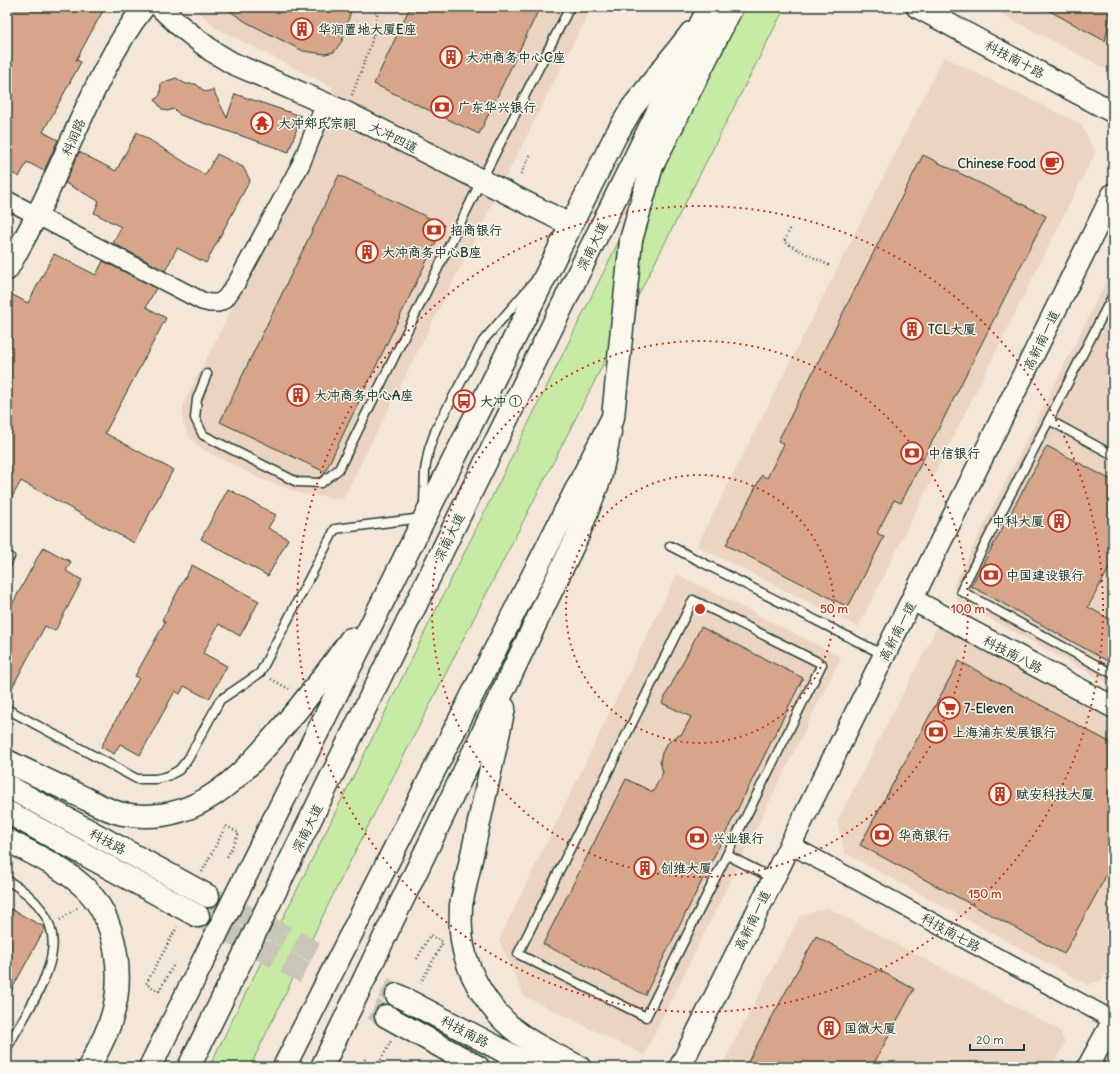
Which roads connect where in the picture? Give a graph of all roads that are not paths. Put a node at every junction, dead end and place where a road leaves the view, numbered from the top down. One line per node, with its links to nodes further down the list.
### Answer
1 (144, 7): 12 (street, 科润路)
2 (160, 7): 7 (street, 大冲四道)
3 (570, 7): 9 (lane)
4 (732, 7): 18 (main road)
5 (918, 7): 8 (street, 科技南十路)
6 (707, 9): 13 (main road); 41 (main road, 深南大道)
7 (325, 104): 9 (street, 大冲四道); 12 (street)
8 (1113, 112)
9 (481, 181): 13 (street, 大冲四道); 17 (lane)
10 (1113, 194): 24 (street, 高新南一道)
11 (7, 200): 12 (street)
12 (36, 216): 15 (street, 科润路)
13 (571, 225): 14 (main road)
14 (551, 265): 21 (main road); 21 (lane)
15 (7, 270)
16 (1113, 295): 19 (lane)
17 (207, 374)
18 (613, 417): 27 (main road); 49 (main road)
19 (1049, 420): 20 (lane); 26 (lane)
20 (1113, 455)
21 (424, 518): 23 (main road); 29 (lane)
22 (670, 546): 25 (lane)
23 (395, 575): 30 (main road); 46 (main road)
24 (913, 600): 25 (street, 高新南一道); 28 (street, 科技南八路)
25 (885, 655): 34 (street, 高新南一道)
26 (1113, 674)
27 (510, 676): 50 (main road); 53 (main road)
28 (1113, 707)
29 (7, 709)
30 (7, 761)
31 (7, 786): 38 (main road, 科技路)
32 (7, 812): 39 (main road, 科技路)
33 (7, 840): 45 (main road)
34 (789, 844): 36 (street, 高新南一道); 43 (street, 科技南七路)
35 (727, 855): 35 (lane); 36 (lane)
36 (772, 878): 54 (street, 高新南一道)
37 (7, 880): 44 (lane)
38 (208, 896)
39 (198, 916)
40 (397, 995): 52 (main road, 科技南路)
41 (218, 1010): 47 (main road); 48 (main road, 深南大道)
42 (386, 1016): 51 (main road, 科技南路)
43 (1113, 1021): 55 (street)
44 (7, 1048)
45 (90, 1067)
46 (150, 1067)
47 (180, 1067)
48 (189, 1067)
49 (284, 1067)
50 (322, 1067)
51 (478, 1067)
52 (534, 1067)
53 (579, 1067)
54 (680, 1067)
55 (1088, 1067)

